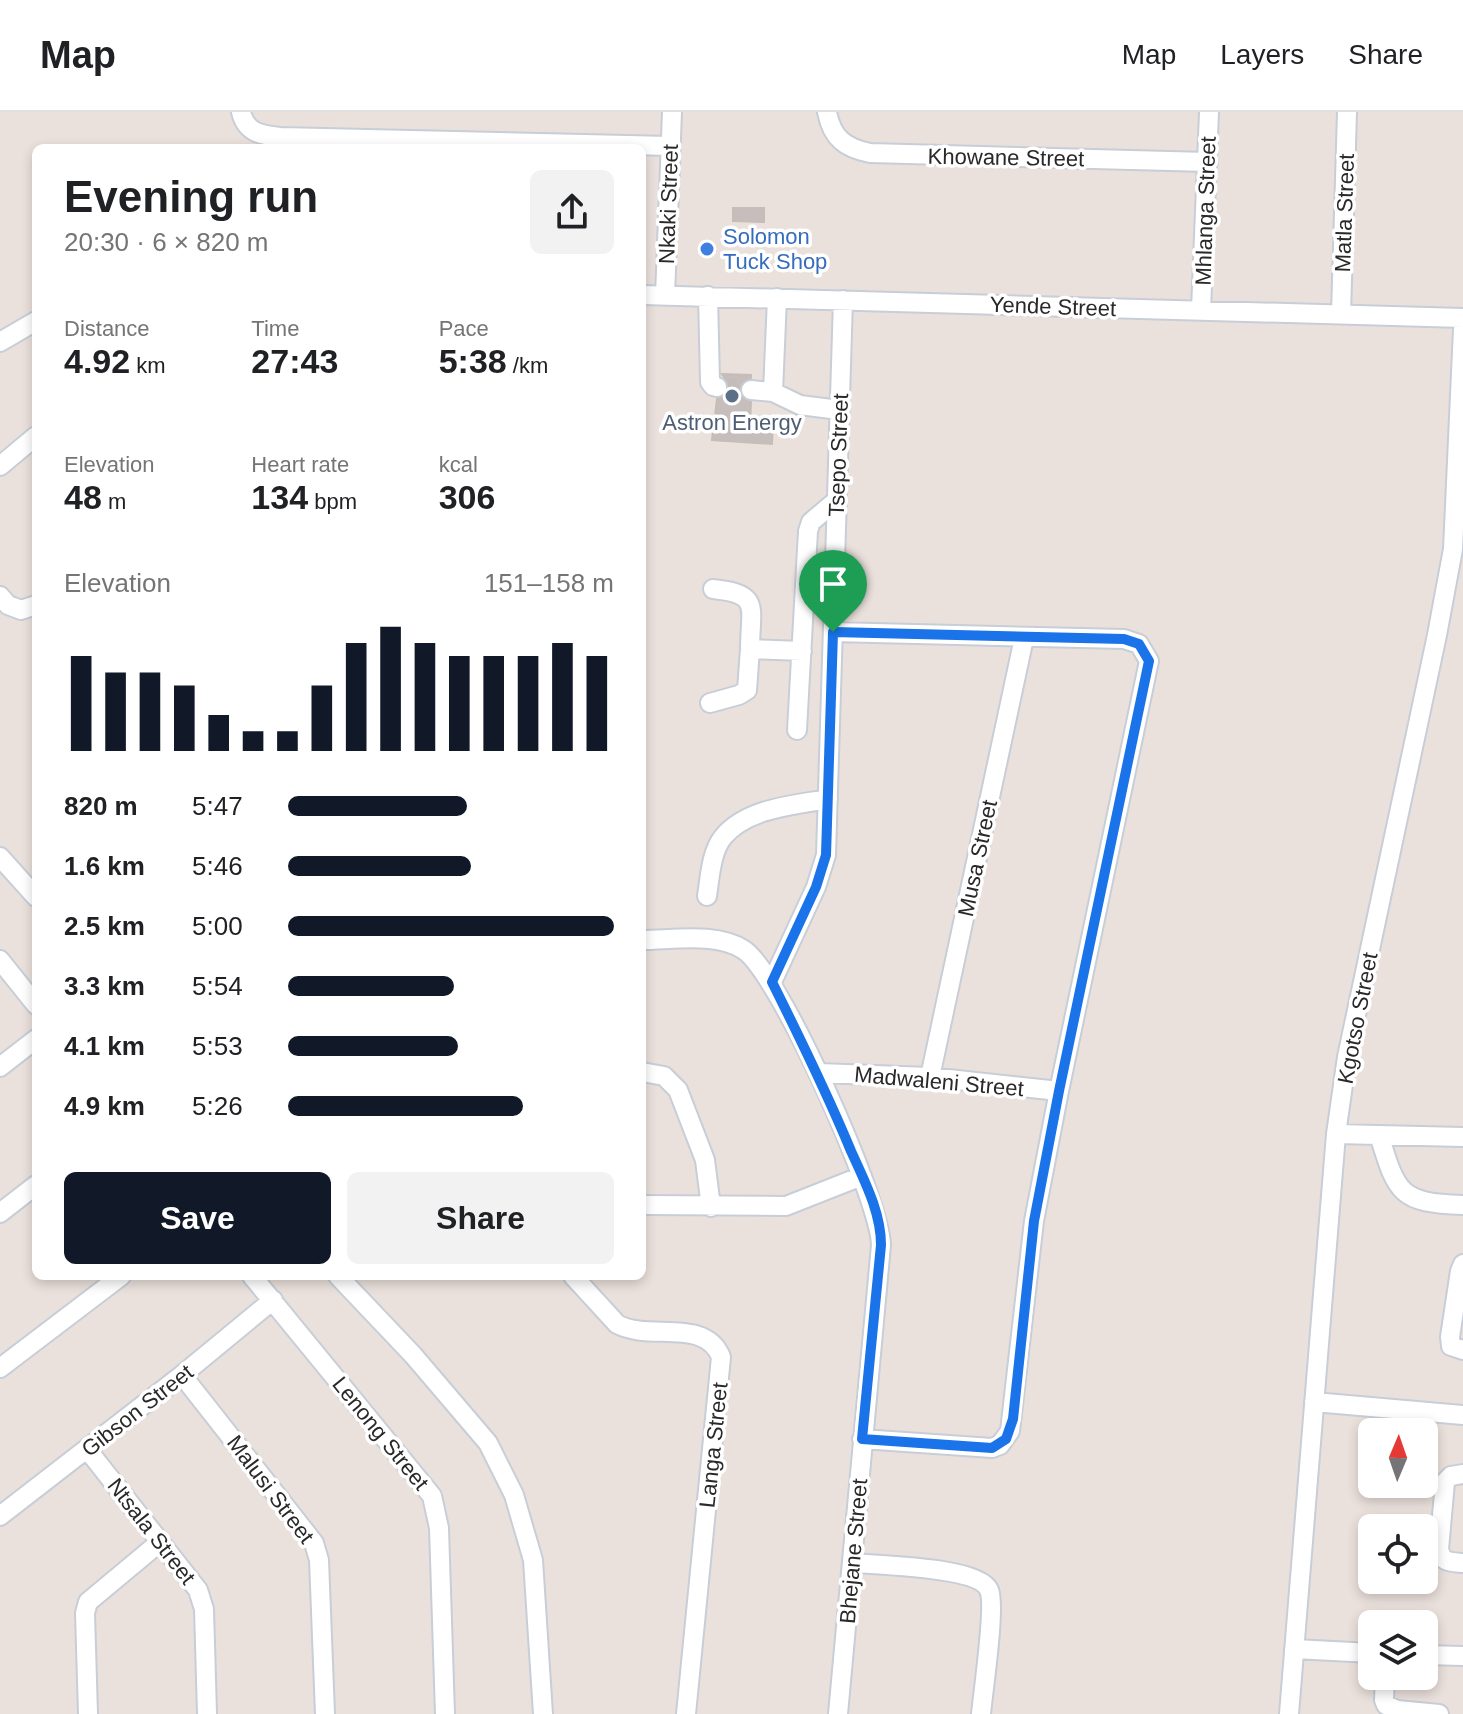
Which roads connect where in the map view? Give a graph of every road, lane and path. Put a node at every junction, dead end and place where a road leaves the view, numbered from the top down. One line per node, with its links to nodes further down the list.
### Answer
1 (672, 112): 8 (street, Nkaki Street)
2 (827, 112): 9 (street, Khowane Street)
3 (1209, 112): 9 (street, Mhlanga Street)
4 (1347, 112): 16 (street, Matla Street)
5 (243, 119): 6 (street)
6 (583, 144)
7 (646, 145): 8 (street)
8 (670, 146): 11 (street, Nkaki Street)
9 (1208, 162): 15 (street, Mhlanga Street)
10 (646, 295): 11 (street, Yende Street)
11 (665, 296): 12 (street, Yende Street)
12 (708, 296): 13 (street, Yende Street); 22 (street)
13 (777, 298): 14 (street, Yende Street); 24 (street)
14 (843, 300): 15 (street, Yende Street); 25 (street, Tsepo Street)
15 (1201, 310): 16 (street, Yende Street)
16 (1341, 314): 17 (street, Yende Street)
17 (1463, 318)
18 (32, 323): 20 (street)
19 (1463, 329): 21 (street, Kgotso Street)
20 (0, 342)
21 (1462, 371): 52 (street, Kgotso Street)
22 (717, 387)
23 (751, 390): 24 (street)
24 (773, 392): 25 (street)
25 (839, 410): 28 (street, Tsepo Street)
26 (32, 439): 27 (street)
27 (0, 466)
28 (837, 500): 32 (street, Tsepo Street); 35 (street)
29 (713, 589): 34 (street)
30 (0, 596): 31 (street)
31 (32, 607)
32 (833, 632): 33 (street); 38 (street, Tsepo Street)
33 (1024, 638): 50 (street, Musa Street); 51 (street)
34 (750, 649): 35 (street); 36 (street)
35 (802, 651): 37 (street)
36 (710, 703)
37 (797, 730)
38 (828, 799): 41 (street); 44 (street, Tsepo Street)
39 (0, 857): 40 (street)
40 (32, 893)
41 (707, 896)
42 (646, 940): 44 (street, Bhejane Street)
43 (0, 960): 45 (street)
44 (772, 982): 49 (street, Bhejane Street)
45 (32, 1000)
46 (32, 1042): 47 (street)
47 (0, 1067)
48 (646, 1073): 59 (street)
49 (818, 1073): 50 (street, Madwaleni Street); 55 (street, Bhejane Street)
50 (930, 1077): 51 (street, Madwaleni Street)
51 (1059, 1091): 72 (street)
52 (1336, 1134): 53 (street); 70 (street, Kgotso Street)
53 (1379, 1135): 54 (street); 58 (street)
54 (1463, 1137)
55 (862, 1176): 59 (street); 72 (street, Bhejane Street)
56 (32, 1188): 60 (street)
57 (646, 1205): 59 (street)
58 (1463, 1205)
59 (711, 1207)
60 (0, 1213)
61 (1463, 1264): 67 (street)
62 (116, 1280): 68 (street)
63 (256, 1280): 66 (street, Lenong Street)
64 (342, 1280): 89 (street)
65 (577, 1280): 90 (street, Langa Street)
66 (273, 1300): 69 (street, Gibson Street); 88 (street, Lenong Street)
67 (1463, 1350)
68 (0, 1368)
69 (182, 1375): 73 (street, Gibson Street); 87 (street, Malusi Street)
70 (1314, 1402): 71 (street); 79 (street, Kgotso Street)
71 (1463, 1415)
72 (862, 1439): 77 (street, Bhejane Street)
73 (87, 1449): 75 (street, Gibson Street); 76 (street, Ntsala Street)
74 (1463, 1474): 78 (street)
75 (0, 1516)
76 (160, 1542): 85 (street); 86 (street, Ntsala Street)
77 (852, 1563): 91 (street, Bhejane Street); 92 (street)
78 (1463, 1563)
79 (1294, 1649): 80 (street); 93 (street, Kgotso Street)
80 (1358, 1652)
81 (1438, 1655): 82 (street)
82 (1463, 1656)
83 (1384, 1690): 84 (street)
84 (1410, 1713): 94 (street)
85 (88, 1714)
86 (207, 1714)
87 (325, 1714)
88 (445, 1714)
89 (543, 1714)
90 (686, 1714)
91 (838, 1714)
92 (981, 1714)
93 (1289, 1714)
94 (1439, 1714)

